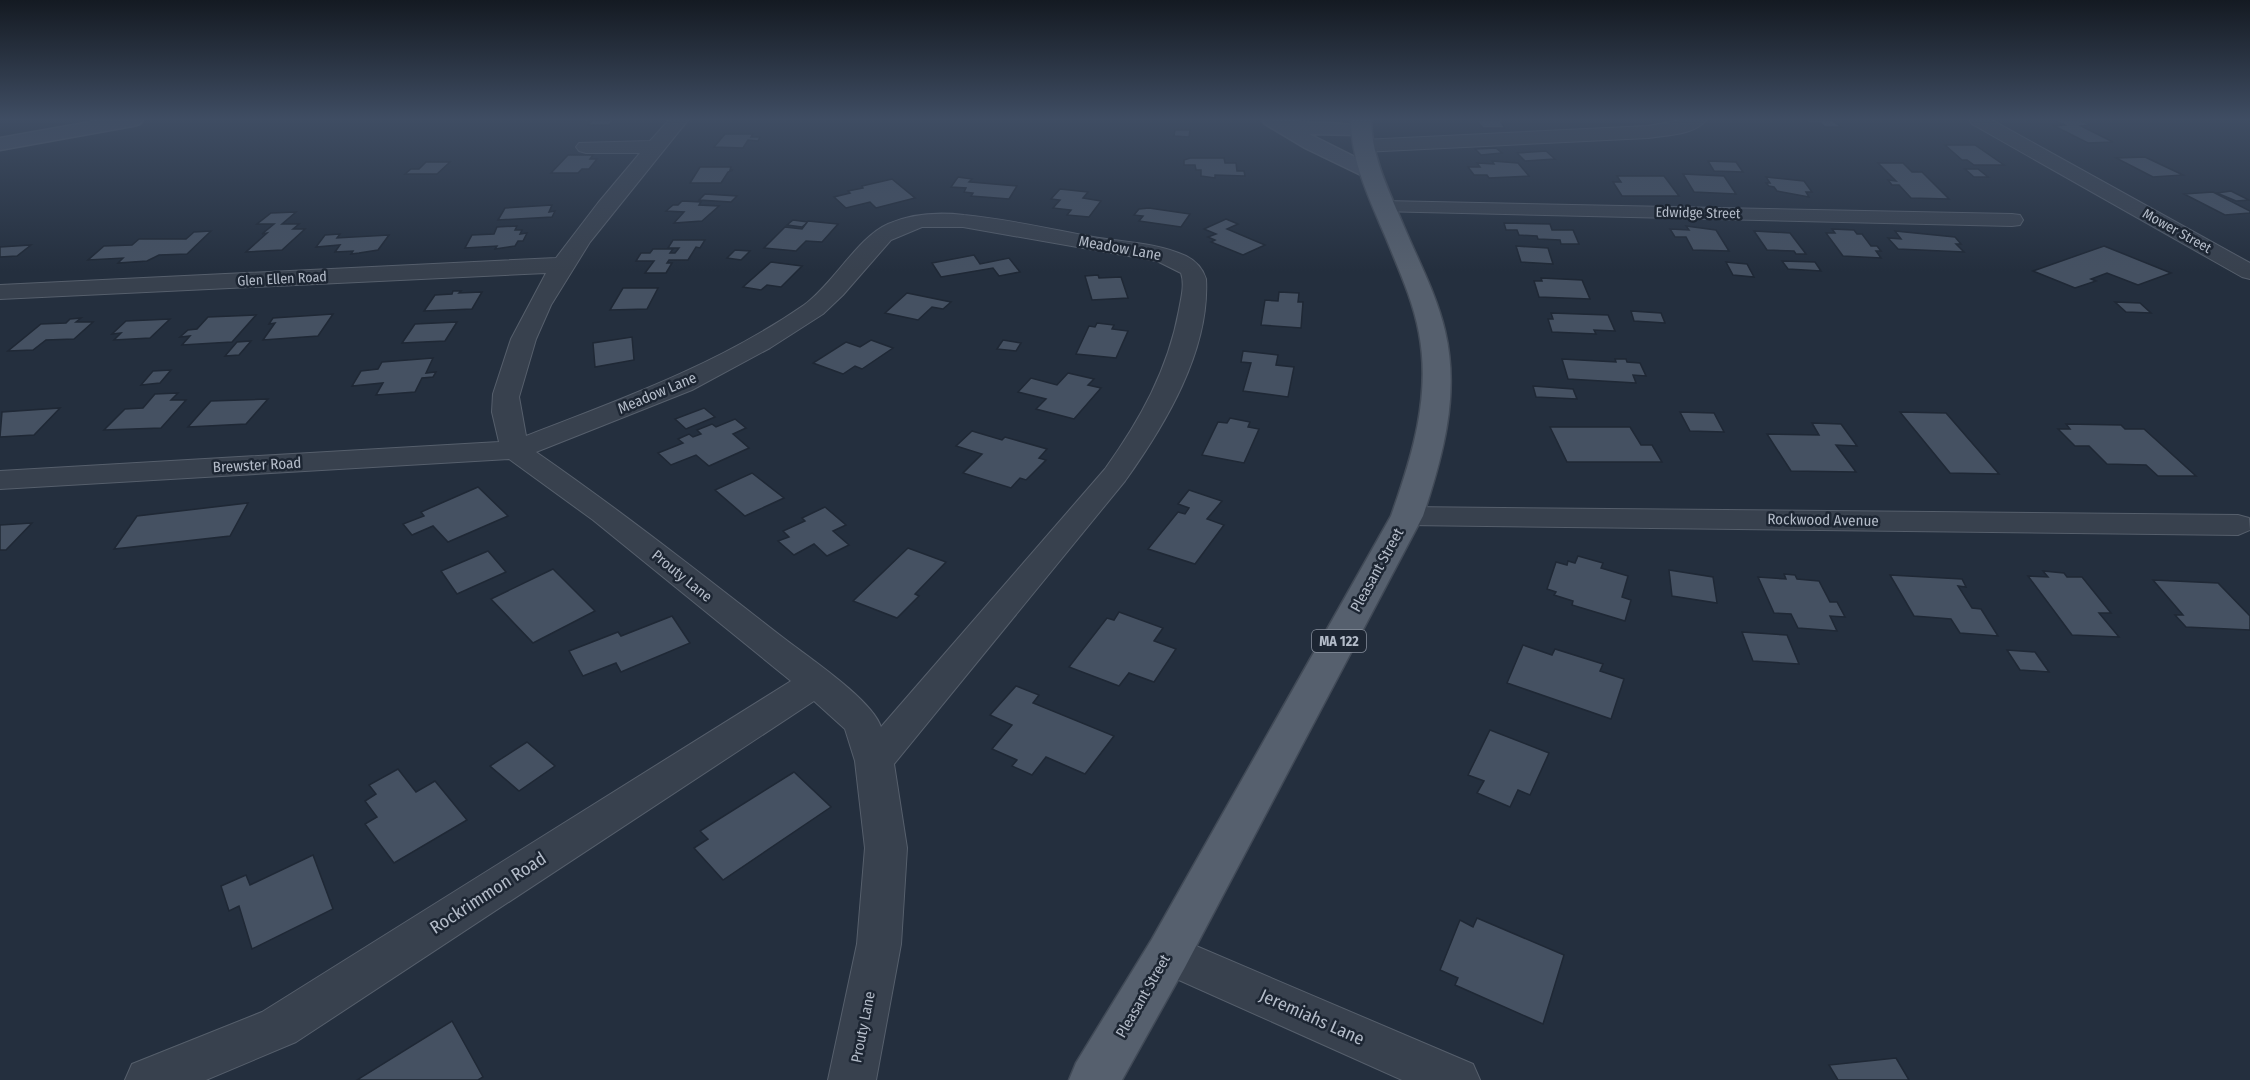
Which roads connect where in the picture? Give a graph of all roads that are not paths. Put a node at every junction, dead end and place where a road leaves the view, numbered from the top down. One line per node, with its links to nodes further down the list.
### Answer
1 (634, 170): 6 (street)
2 (1373, 170): 4 (main road, Pleasant Street / MA 122)
3 (2069, 170): 7 (street, Mower Street)
4 (1384, 207): 5 (street, Edwidge Street); 11 (main road, Pleasant Street / MA 122)
5 (2012, 220)
6 (563, 265): 8 (street, Glen Ellen Road); 9 (street)
7 (2250, 272)
8 (0, 292)
9 (515, 450): 10 (street, Brewster Road); 13 (street, Prouty Lane); 14 (street, Meadow Lane)
10 (0, 480)
11 (1407, 516): 12 (street, Rockwood Avenue); 15 (main road, Pleasant Street / MA 122)
12 (2238, 525)
13 (816, 682): 14 (street, Prouty Lane); 16 (street, Rockrimmon Road)
14 (874, 761): 17 (street, Prouty Lane)
15 (1168, 954): 18 (main road, Pleasant Street / MA 122); 19 (street, Jeremiahs Lane)
16 (149, 1080)
17 (852, 1080)
18 (1094, 1080)
19 (1456, 1080)

